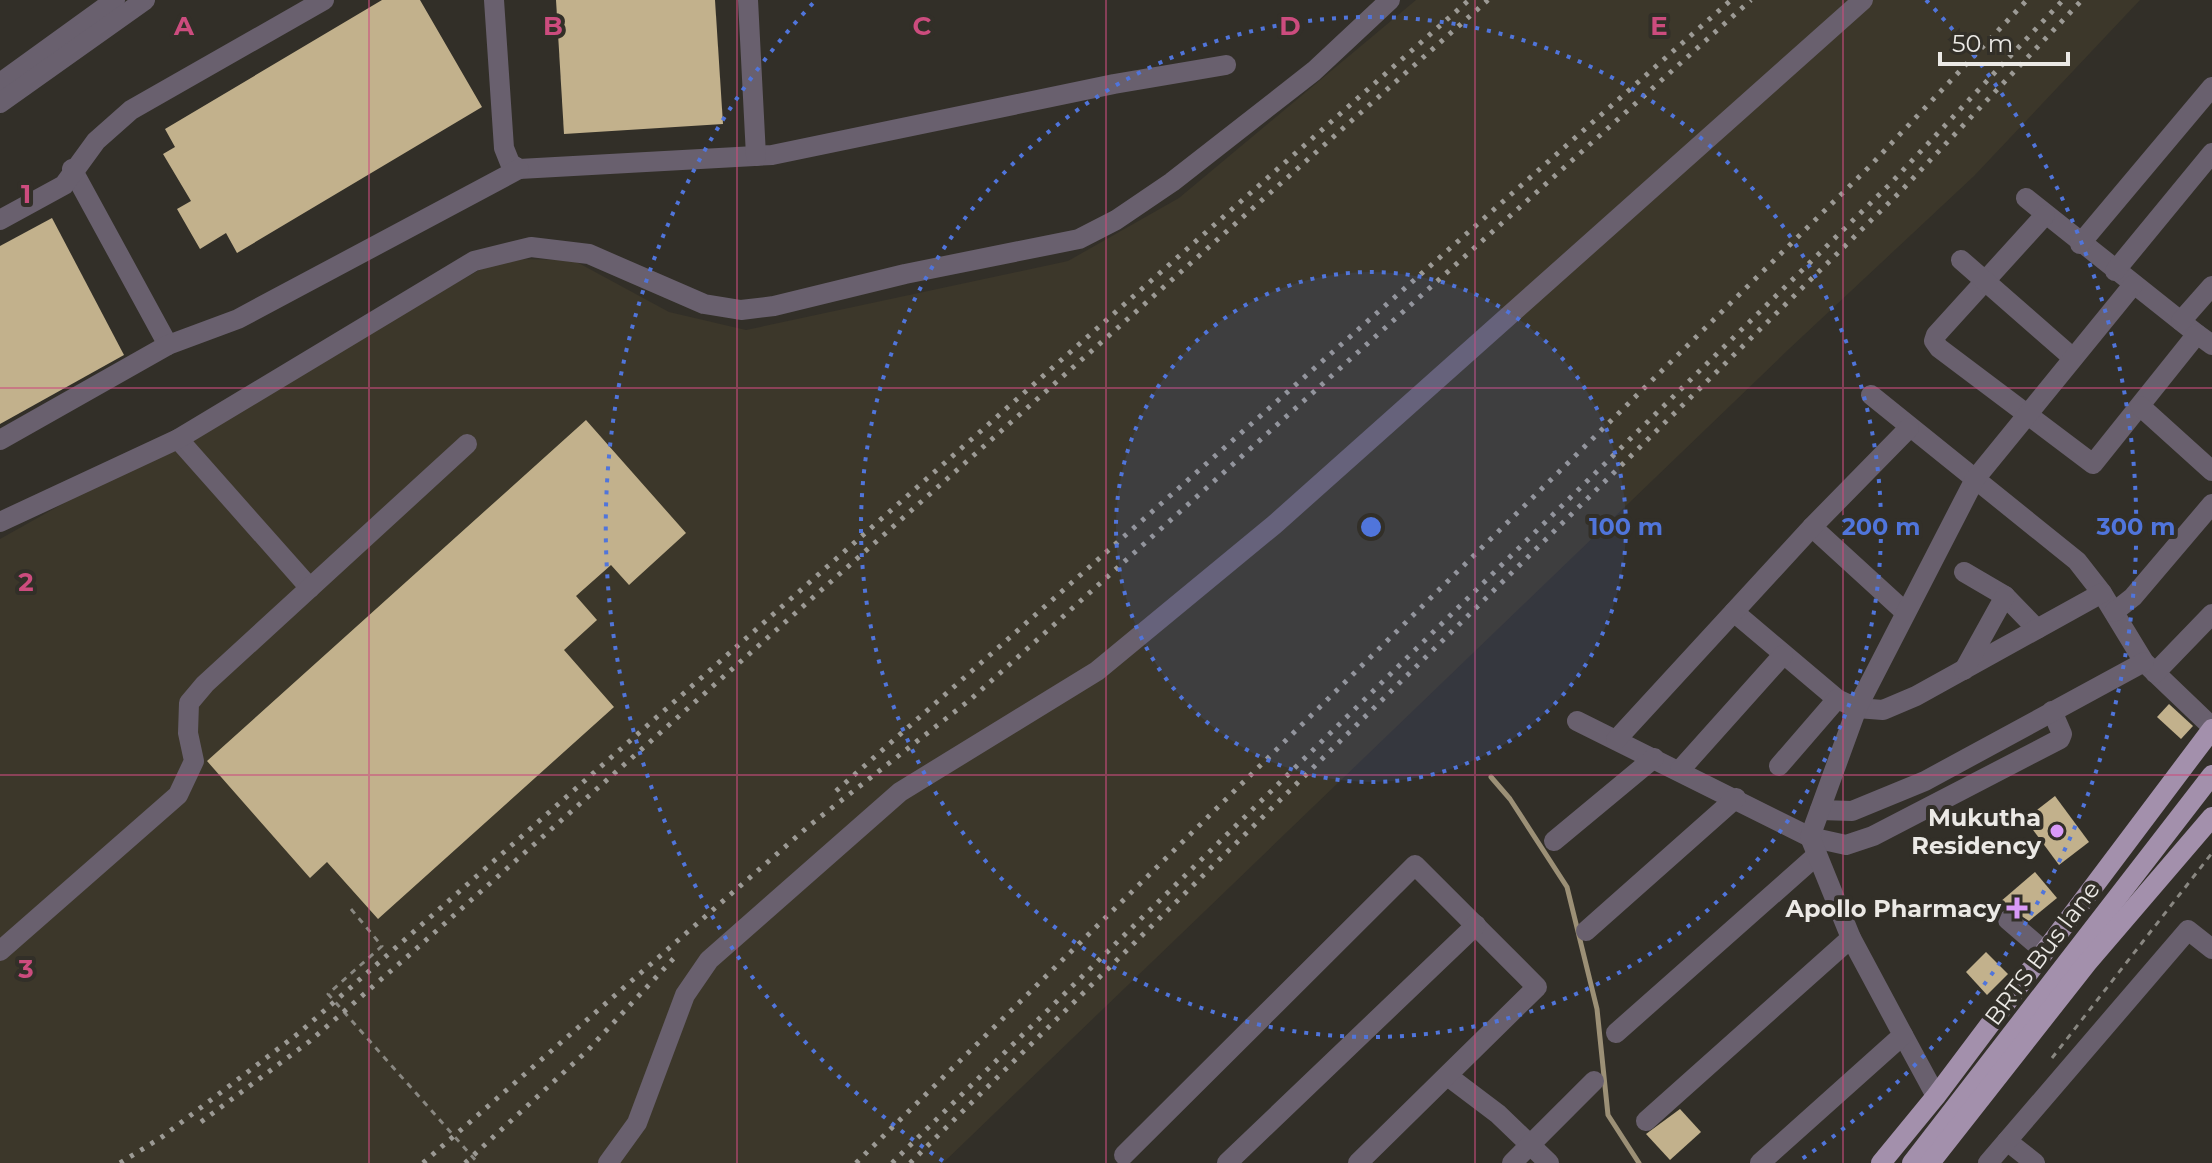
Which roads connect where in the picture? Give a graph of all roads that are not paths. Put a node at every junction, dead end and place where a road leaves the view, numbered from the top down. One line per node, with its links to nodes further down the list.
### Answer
1 (115, 0): 9 (street)
2 (145, 0): 11 (street)
3 (324, 0): 14 (street)
4 (494, 0): 15 (street)
5 (748, 0): 13 (street)
6 (1390, 0): 32 (street)
7 (1863, 0): 82 (street)
8 (1226, 65): 13 (street)
9 (0, 83)
10 (2212, 87): 19 (street)
11 (0, 103)
12 (2212, 153): 21 (street)
13 (756, 156): 15 (street)
14 (72, 169): 18 (street); 26 (street)
15 (519, 169): 26 (street)
16 (2026, 198): 17 (street)
17 (2045, 215): 19 (street); 22 (street)
18 (0, 220)
19 (2080, 244): 21 (street)
20 (1961, 260): 22 (street)
21 (2115, 271): 23 (street)
22 (1985, 281): 27 (street); 30 (street)
23 (2133, 285): 25 (street); 27 (street)
24 (2212, 286): 25 (street)
25 (2197, 333): 29 (street)
26 (168, 345): 33 (street)
27 (2073, 358): 30 (street)
28 (1871, 395): 31 (street)
29 (2140, 406): 30 (street); 35 (street)
30 (2029, 416): 36 (street)
31 (1909, 428): 36 (street); 39 (street)
32 (178, 439): 38 (street); 41 (street)
33 (0, 440)
34 (467, 444): 41 (street)
35 (2212, 471)
36 (1975, 479): 42 (street); 45 (street)
37 (2212, 504): 46 (street)
38 (0, 522)
39 (1812, 527): 44 (street); 45 (street)
40 (1964, 572): 43 (street)
41 (310, 588): 71 (street)
42 (2102, 593): 46 (street); 48 (street)
43 (2005, 596): 48 (street); 50 (street)
44 (1734, 612): 49 (street); 57 (street)
45 (1905, 612): 53 (street)
46 (2114, 612): 51 (street)
47 (2212, 614): 51 (street)
48 (2037, 629): 50 (street)
49 (1783, 655): 52 (street); 60 (street)
50 (1963, 673): 53 (street)
51 (2156, 674): 55 (street); 56 (street)
52 (1837, 699): 53 (street); 59 (street)
53 (1857, 708): 64 (street)
54 (1577, 721): 57 (street)
55 (2057, 721): 64 (street); 64 (street)
56 (2212, 728): 72 (main road)
57 (1621, 734): 58 (street)
58 (1654, 758): 60 (street); 65 (street)
59 (1779, 766)
60 (1683, 767): 62 (street)
61 (2212, 775): 89 (main road, BRTS Bus lane)
62 (1736, 798): 64 (street); 68 (street)
63 (2212, 817): 90 (main road)
64 (1816, 829): 69 (street); 73 (street)
65 (1554, 841)
66 (2008, 920): 72 (street)
67 (1476, 925): 75 (street); 81 (street); 83 (street)
68 (1586, 931)
69 (1851, 938): 74 (street); 78 (street)
70 (2212, 949): 79 (street)
71 (0, 951)
72 (2044, 951): 77 (main road)
73 (1616, 1033)
74 (1903, 1035): 77 (street); 87 (street)
75 (1449, 1077): 80 (street); 84 (street)
76 (1594, 1081): 80 (street)
77 (1936, 1096): 88 (main road)
78 (1646, 1121)
79 (2007, 1141): 91 (street); 92 (street)
80 (1531, 1145): 85 (street); 86 (street)
81 (1124, 1155)
82 (608, 1163)
83 (1227, 1163)
84 (1358, 1163)
85 (1512, 1163)
86 (1549, 1163)
87 (1760, 1163)
88 (1881, 1163)
89 (1912, 1163)
90 (1930, 1163)
91 (1988, 1163)
92 (2035, 1163)

